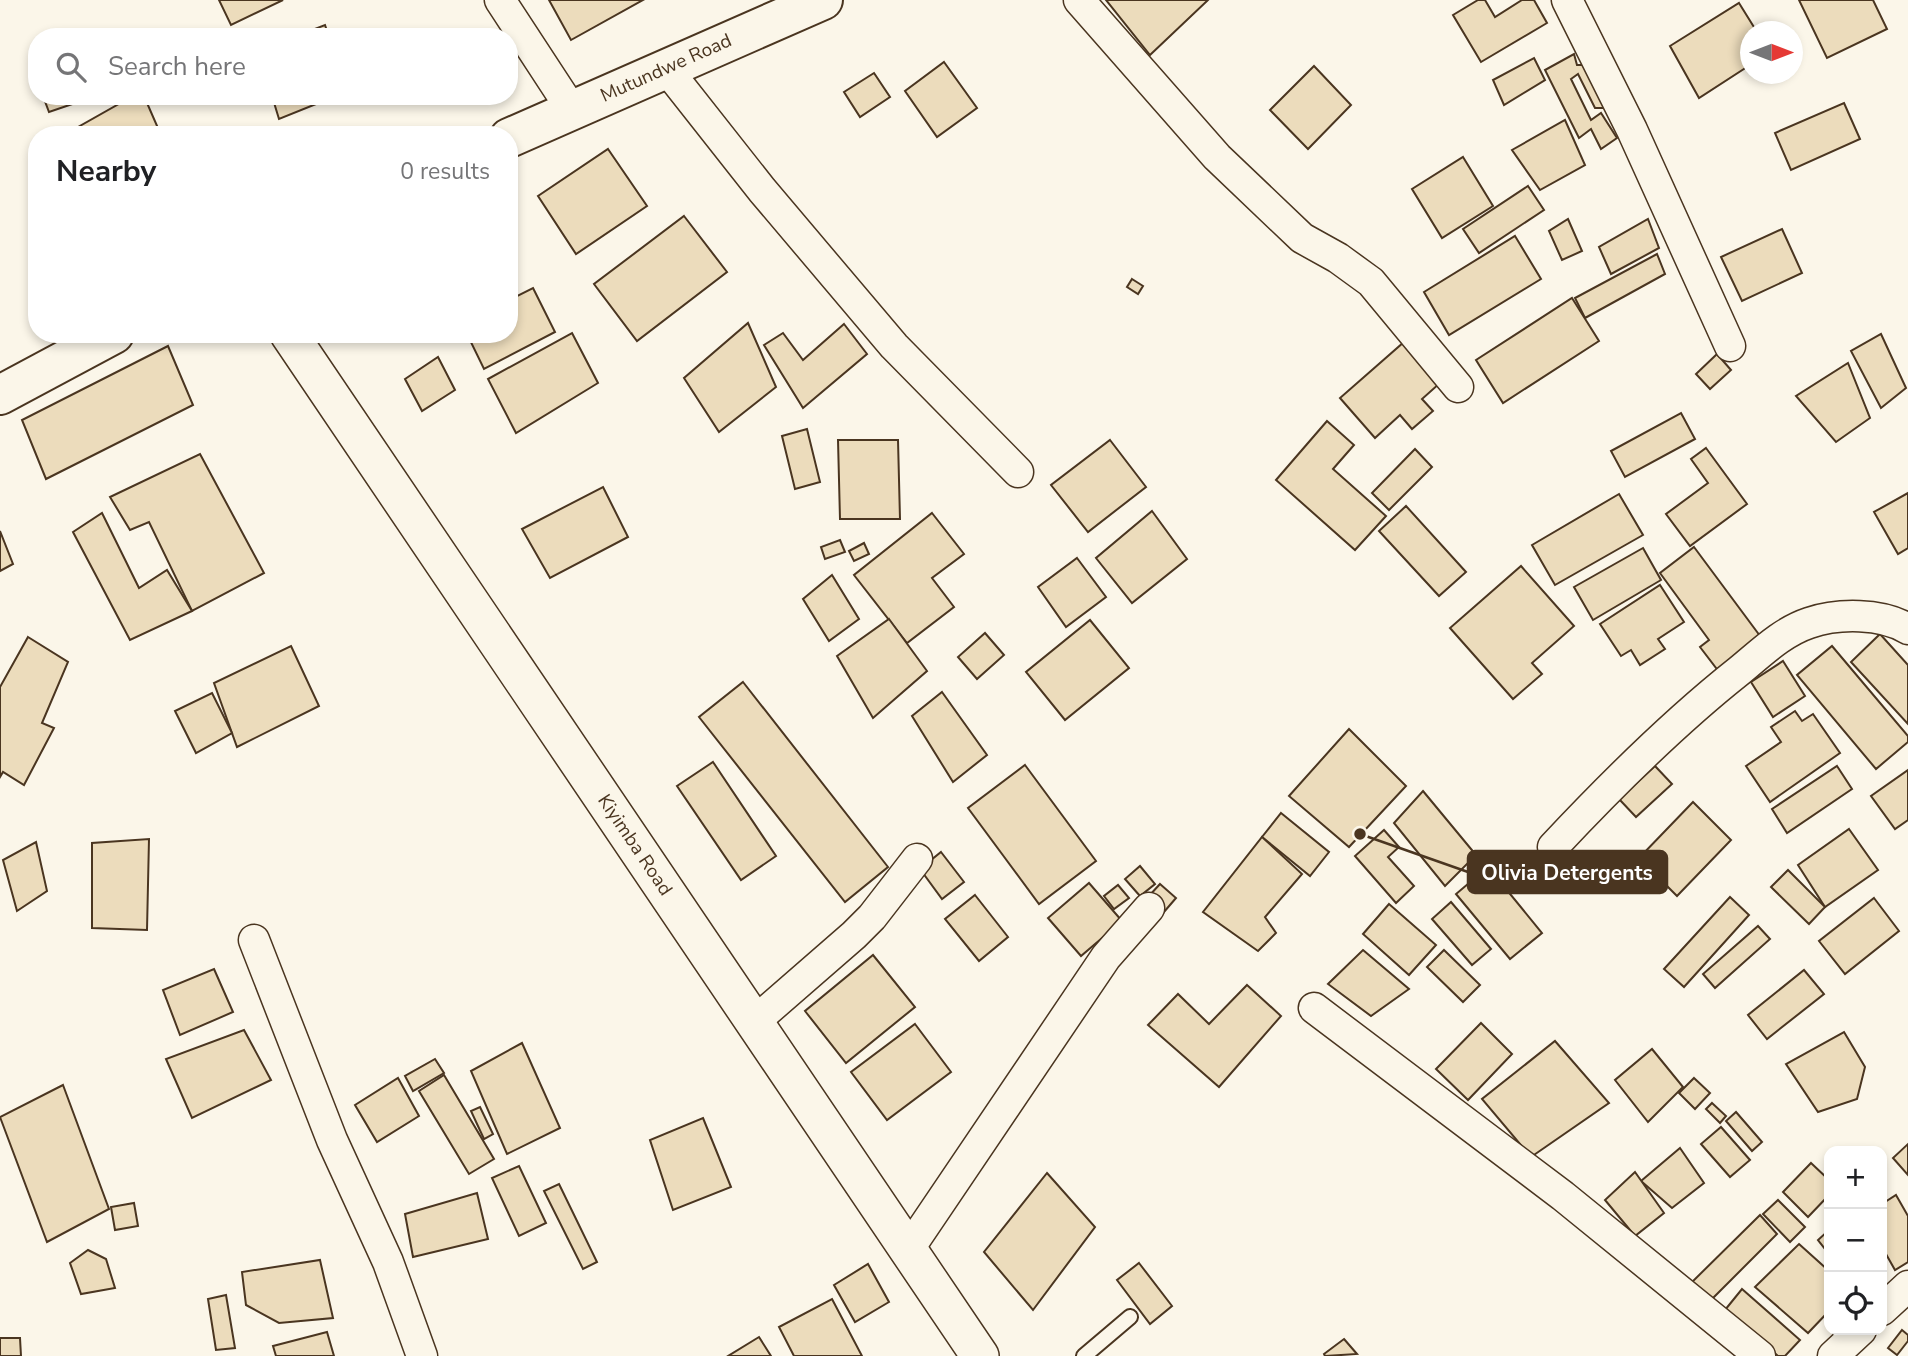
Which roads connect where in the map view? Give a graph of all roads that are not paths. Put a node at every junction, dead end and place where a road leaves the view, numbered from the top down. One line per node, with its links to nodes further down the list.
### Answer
1 (500, 0): 6 (street)
2 (823, 0): 5 (main road, Mutundwe Road)
3 (1079, 0): 11 (street)
4 (1567, 0): 10 (street)
5 (665, 67): 6 (main road, Mutundwe Road); 13 (street)
6 (572, 110): 7 (main road, Mutundwe Road)
7 (518, 134)
8 (97, 343): 12 (main road)
9 (295, 343): 20 (street, Kiyimba Road)
10 (1730, 346)
11 (1458, 387)
12 (0, 395)
13 (1018, 472)
14 (1908, 629): 15 (street)
15 (1553, 847)
16 (916, 859): 20 (street)
17 (1149, 908): 21 (street)
18 (254, 940): 26 (street)
19 (1314, 1009): 29 (street)
20 (754, 1022): 21 (street, Kiyimba Road)
21 (908, 1250): 27 (street, Kiyimba Road)
22 (1908, 1286): 23 (street)
23 (1887, 1305)
24 (1130, 1317): 28 (lane)
25 (1856, 1335): 30 (street)
26 (422, 1356)
27 (980, 1356)
28 (1084, 1356)
29 (1760, 1356)
30 (1833, 1356)

